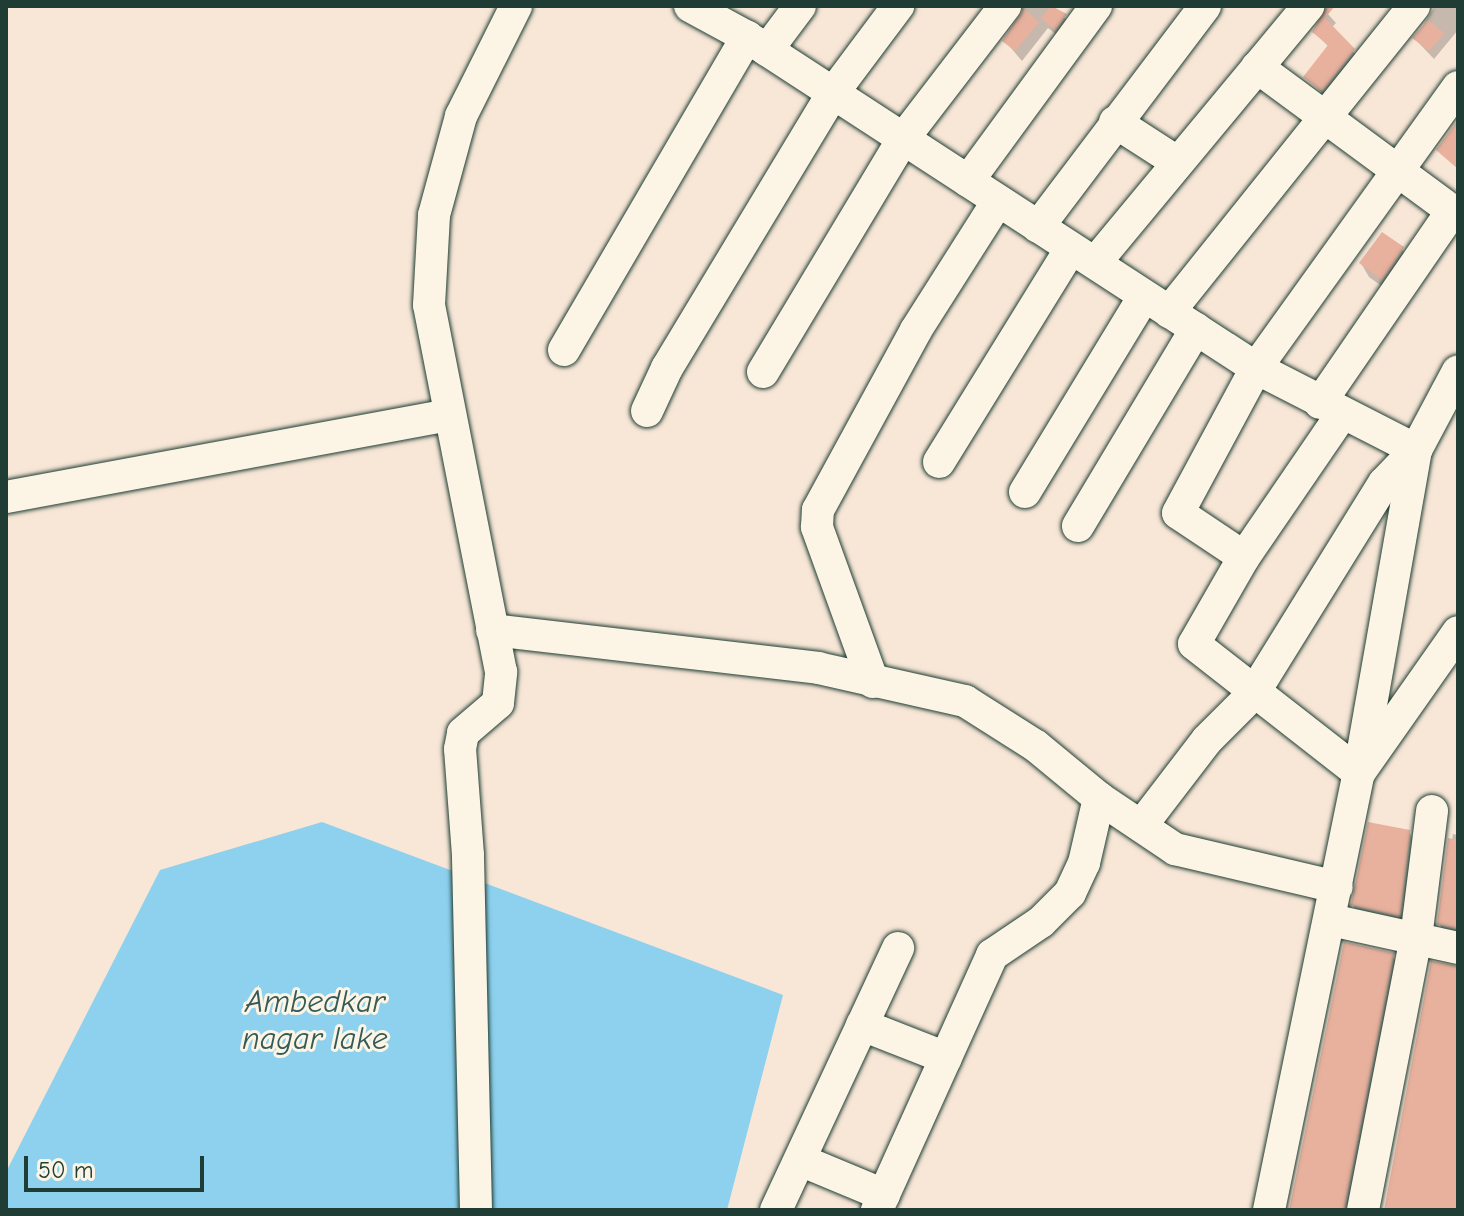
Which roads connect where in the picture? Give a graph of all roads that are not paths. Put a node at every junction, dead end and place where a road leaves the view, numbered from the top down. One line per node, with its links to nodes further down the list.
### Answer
1 (516, 6): 31 (street)
2 (800, 6): 10 (street)
3 (898, 6): 13 (street)
4 (1005, 6): 16 (street)
5 (1096, 6): 19 (street)
6 (1205, 6): 15 (street)
7 (1308, 6): 11 (street)
8 (1414, 6): 14 (street)
9 (695, 7): 10 (street)
10 (757, 44): 13 (street); 25 (street)
11 (1257, 67): 14 (street); 17 (street)
12 (1458, 87): 18 (street)
13 (833, 93): 16 (street); 30 (street)
14 (1326, 118): 18 (street); 24 (street)
15 (1115, 122): 17 (street); 22 (street)
16 (903, 139): 19 (street); 28 (street)
17 (1177, 162): 23 (street)
18 (1395, 167): 21 (street); 26 (street)
19 (968, 181): 20 (street)
20 (998, 201): 22 (street); 40 (street)
21 (1455, 213): 29 (street)
22 (1038, 227): 23 (street)
23 (1083, 255): 24 (street); 33 (street)
24 (1170, 312): 26 (street); 34 (street); 36 (street)
25 (564, 350)
26 (1256, 368): 29 (street); 37 (street)
27 (1458, 371): 32 (street)
28 (763, 372)
29 (1331, 408): 32 (street); 37 (street)
30 (647, 411)
31 (449, 415): 35 (street); 38 (street)
32 (1416, 450): 41 (street); 42 (street)
33 (939, 462)
34 (1025, 492)
35 (6, 497)
36 (1078, 526)
37 (1244, 557): 41 (street)
38 (492, 630): 40 (street); 55 (street)
39 (1458, 632): 42 (street)
40 (873, 682): 43 (street)
41 (1254, 693): 42 (street); 45 (street)
42 (1359, 773): 46 (street)
43 (1099, 798): 45 (street); 52 (street)
44 (1432, 811): 48 (street)
45 (1141, 826): 46 (street)
46 (1337, 887): 47 (street)
47 (1331, 920): 48 (street); 57 (street)
48 (1416, 938): 50 (street); 58 (street)
49 (898, 948): 51 (street)
50 (1458, 948)
51 (862, 1025): 52 (street); 53 (street)
52 (946, 1058): 54 (street)
53 (800, 1160): 54 (street); 56 (street)
54 (880, 1202)
55 (476, 1210)
56 (776, 1210)
57 (1269, 1210)
58 (1363, 1210)

